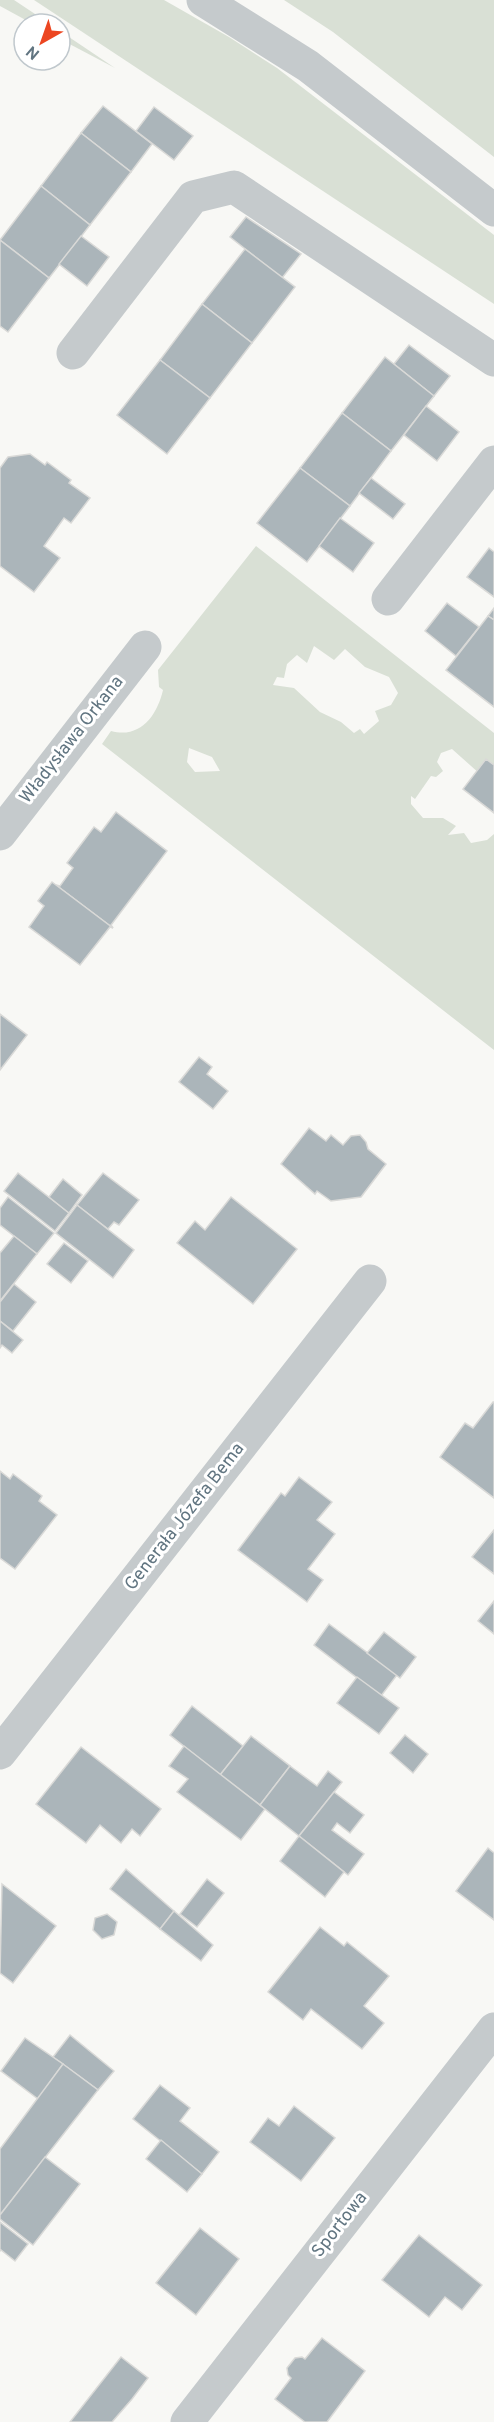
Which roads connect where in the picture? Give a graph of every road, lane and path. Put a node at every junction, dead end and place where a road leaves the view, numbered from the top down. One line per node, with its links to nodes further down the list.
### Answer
1 (203, 0): 2 (street)
2 (494, 210)
3 (73, 353): 4 (street)
4 (494, 360)
5 (494, 462): 6 (street)
6 (388, 599)
7 (145, 647): 8 (street, Władysława Orkana)
8 (0, 834)
9 (370, 1281): 10 (street, Generała Józefa Bema)
10 (0, 1753)
11 (494, 2029): 12 (street, Sportowa)
12 (187, 2422)

